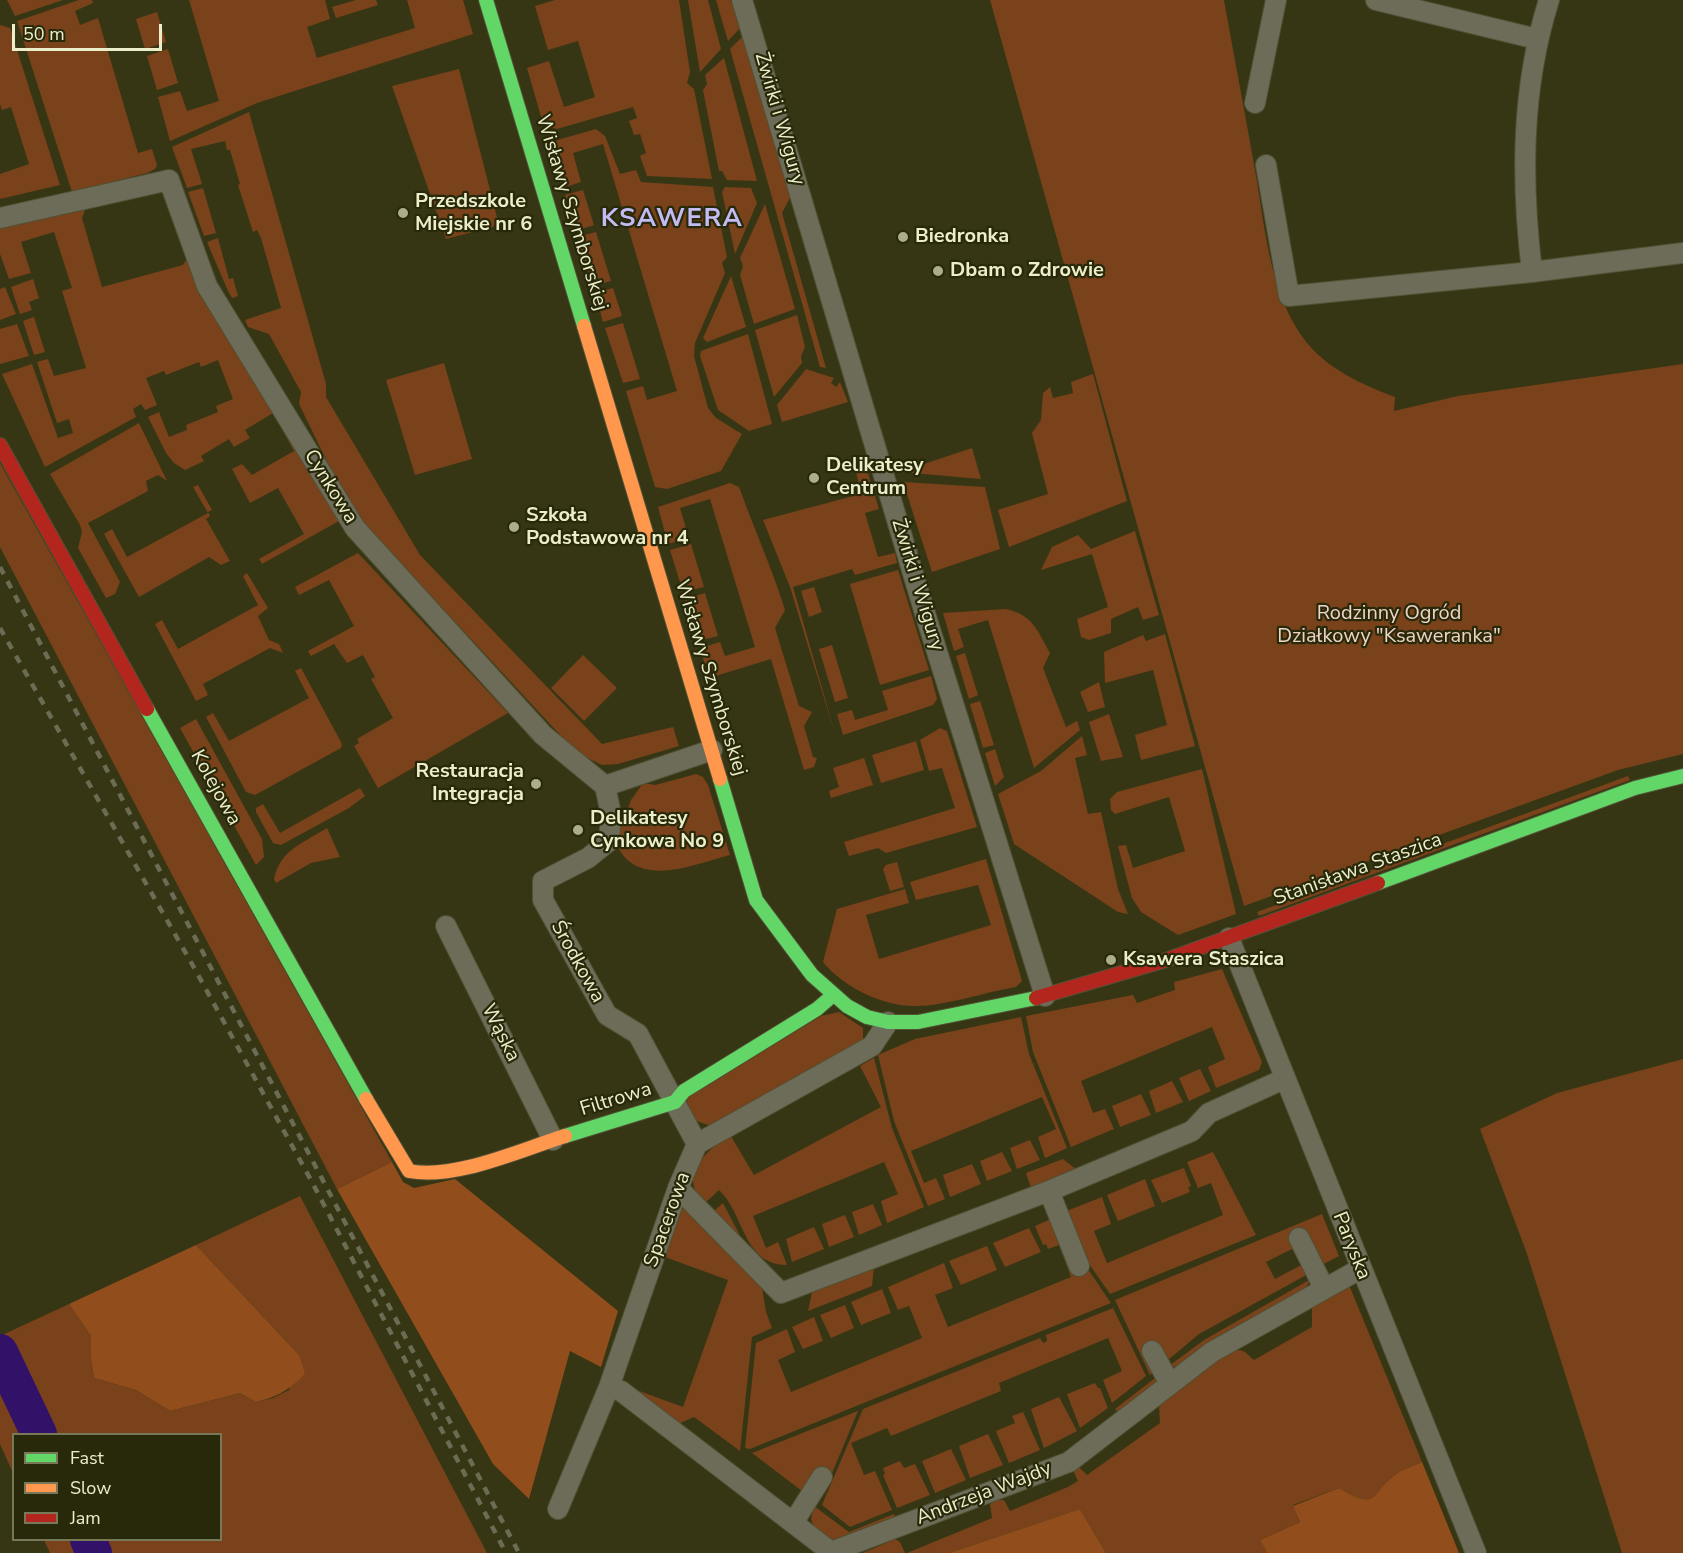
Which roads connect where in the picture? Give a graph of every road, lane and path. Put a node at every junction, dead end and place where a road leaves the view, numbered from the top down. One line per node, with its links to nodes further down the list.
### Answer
1 (486, 0): 13 (street, Wisławy Szymborskiej)
2 (742, 0): 19 (street, Żwirki i Wigury)
3 (1276, 0): 7 (street)
4 (1376, 0): 6 (street)
5 (1549, 0): 6 (street)
6 (1537, 39): 11 (street)
7 (1255, 103)
8 (1266, 165): 11 (street)
9 (0, 218): 15 (street, Cynkowa)
10 (1683, 253): 11 (street)
11 (1532, 272)
12 (0, 445): 25 (street, Kolejowa)
13 (712, 750): 15 (street); 18 (street, Wisławy Szymborskiej)
14 (1683, 776): 17 (street, Stanisława Staszica)
15 (605, 786): 22 (street, Środkowa)
16 (446, 926): 23 (street, Wąska)
17 (1228, 938): 19 (street, Stanisława Staszica); 21 (street, Paryska)
18 (832, 996): 20 (street, Wisławy Szymborskiej); 22 (street, Filtrowa)
19 (1045, 996): 20 (street, Wisławy Szymborskiej)
20 (888, 1022): 24 (street)
21 (1284, 1079): 27 (street); 30 (street, Paryska)
22 (675, 1102): 23 (street, Filtrowa); 24 (street, Środkowa)
23 (553, 1140): 25 (street, Filtrowa)
24 (698, 1144): 26 (street, Spacerowa)
25 (395, 1151)
26 (678, 1188): 27 (street); 34 (street, Spacerowa)
27 (1049, 1191): 29 (street)
28 (1299, 1239): 31 (street)
29 (1079, 1266)
30 (1360, 1269): 31 (street, Andrzeja Wajdy); 38 (street, Paryska)
31 (1324, 1288): 33 (street, Andrzeja Wajdy)
32 (1152, 1351): 33 (street)
33 (1170, 1384): 37 (street, Andrzeja Wajdy)
34 (609, 1387): 36 (street, Spacerowa); 37 (street, Andrzeja Wajdy)
35 (822, 1477): 37 (street)
36 (558, 1509)
37 (793, 1523)
38 (1476, 1553)

